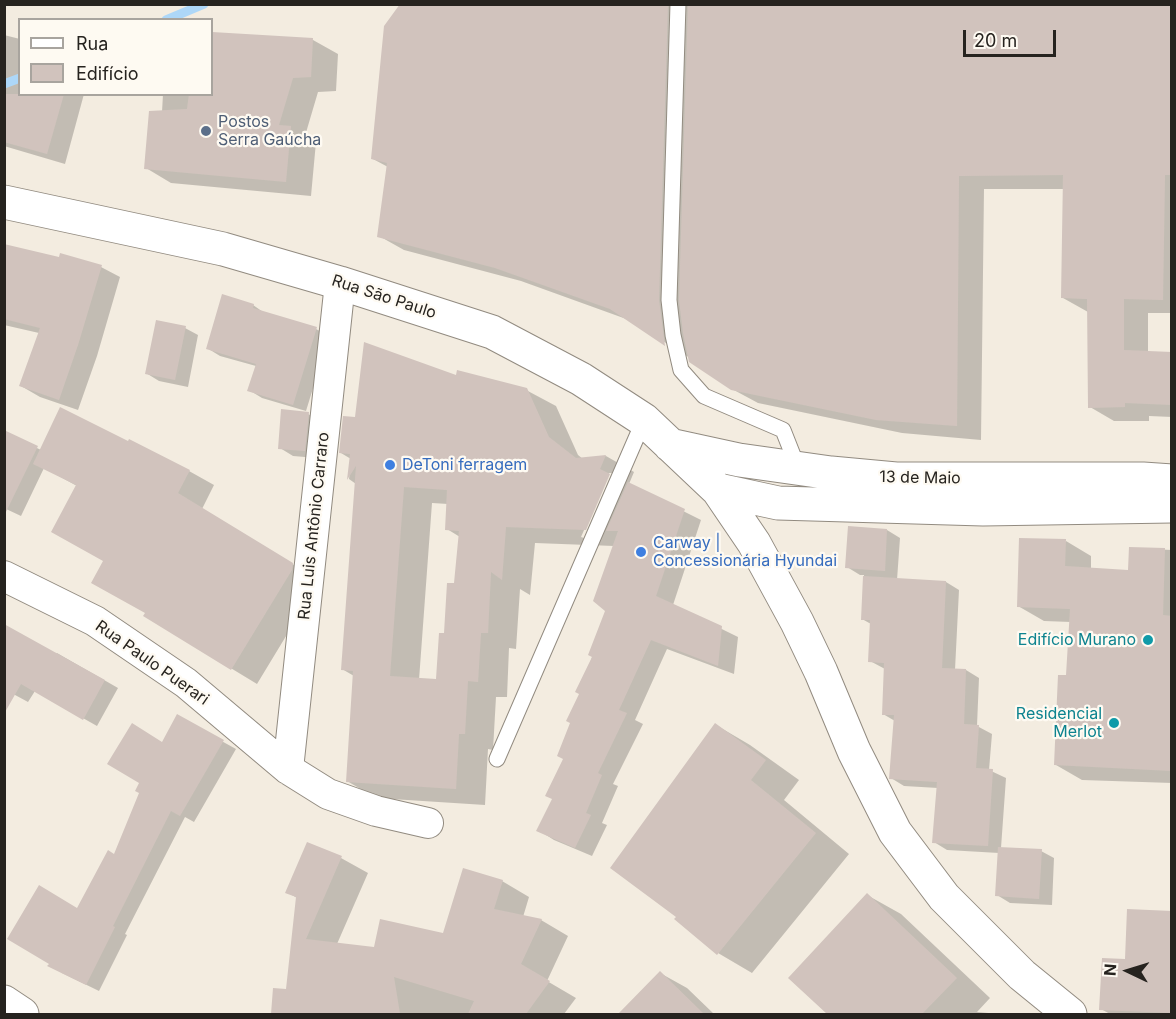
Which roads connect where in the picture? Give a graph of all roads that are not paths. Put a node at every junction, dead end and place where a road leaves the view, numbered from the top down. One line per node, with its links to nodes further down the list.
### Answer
1 (678, 4): 6 (lane)
2 (4, 202): 3 (main road, Rua São Paulo)
3 (340, 283): 4 (main road, Rua São Paulo); 15 (street, Rua Luis Antônio Carraro)
4 (644, 420): 5 (main road, Rua São Paulo); 14 (lane)
5 (670, 445): 6 (main road, 13 de Maio); 9 (main road, Rua São Paulo)
6 (798, 468): 7 (main road, 13 de Maio)
7 (896, 479): 8 (main road, 13 de Maio); 10 (main road)
8 (1172, 481)
9 (718, 490): 10 (main road, 13 de Maio); 12 (main road, Rua São Paulo)
10 (752, 498): 11 (main road, 13 de Maio); 12 (main road)
11 (1172, 506)
12 (754, 543): 19 (main road, Rua São Paulo)
13 (4, 576): 15 (street, Rua Paulo Puerari)
14 (497, 759)
15 (288, 769): 16 (street, Rua Paulo Puerari)
16 (428, 824)
17 (4, 1002): 18 (main road)
18 (22, 1014)
19 (1070, 1014)

